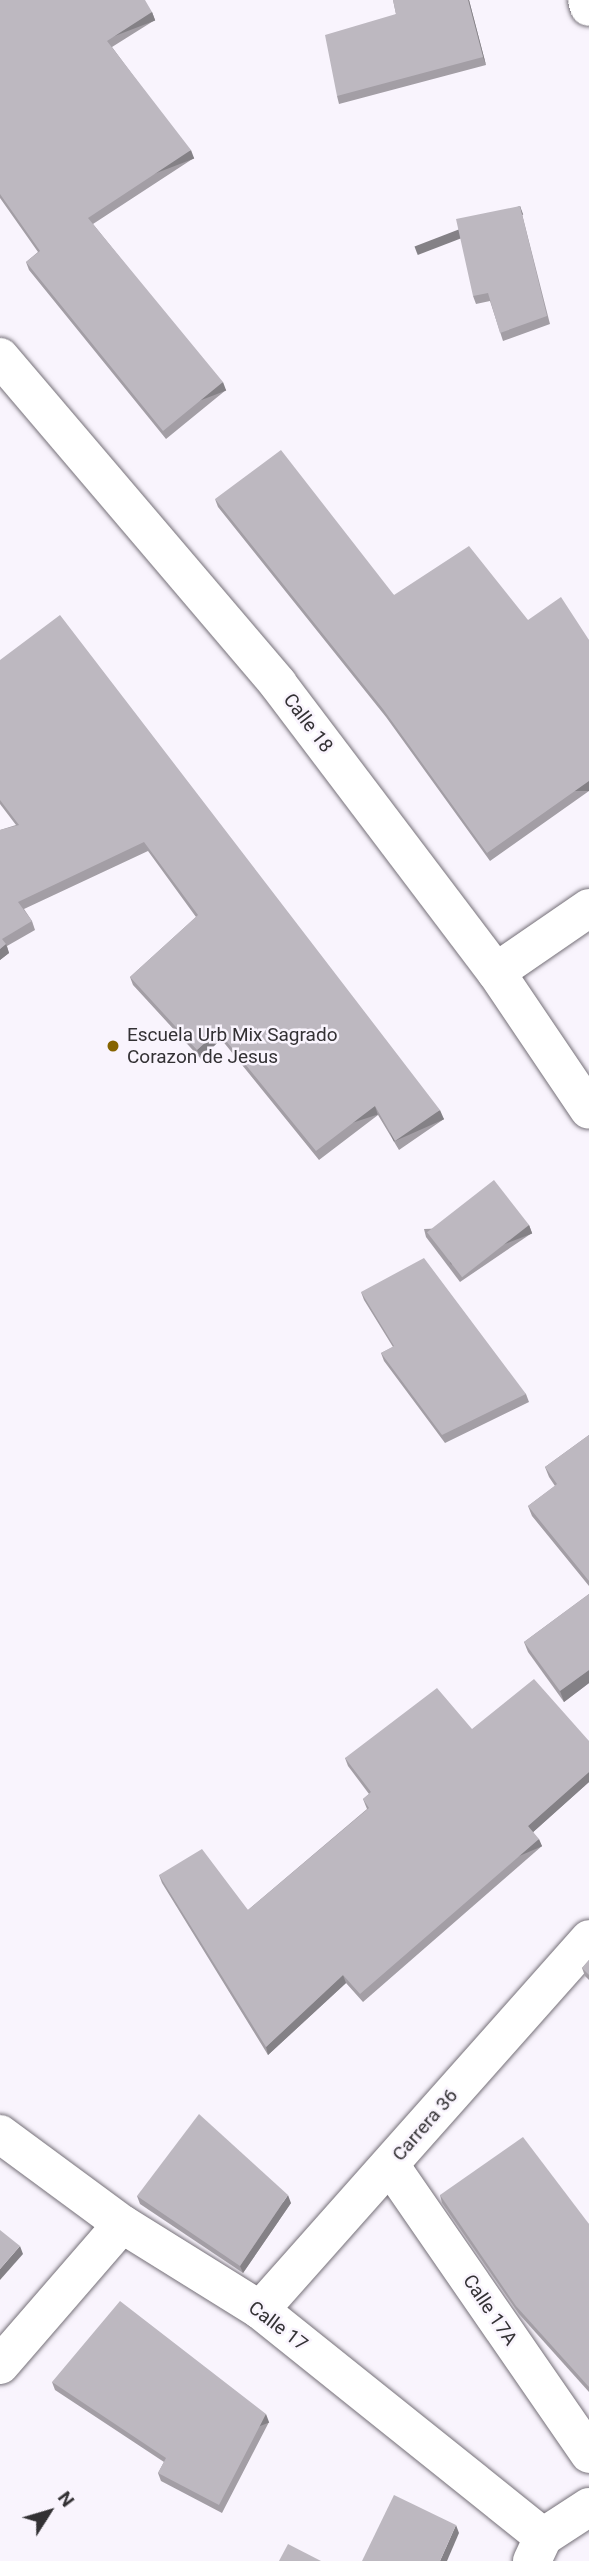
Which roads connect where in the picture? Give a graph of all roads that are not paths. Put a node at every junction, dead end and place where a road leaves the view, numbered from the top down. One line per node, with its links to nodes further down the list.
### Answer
1 (587, 0): 2 (street)
2 (589, 7)
3 (0, 357): 5 (street, Calle 18)
4 (589, 908): 5 (street)
5 (496, 972): 6 (street, Calle 18)
6 (589, 1110)
7 (589, 1939): 9 (street, Carrera 36)
8 (0, 2134): 10 (street, Calle 17)
9 (390, 2165): 11 (street, Carrera 36); 13 (street, Calle 17A)
10 (122, 2224): 11 (street, Calle 17); 12 (street)
11 (260, 2310): 15 (street, Calle 17)
12 (0, 2365)
13 (589, 2455)
14 (589, 2507): 15 (street)
15 (538, 2549)

